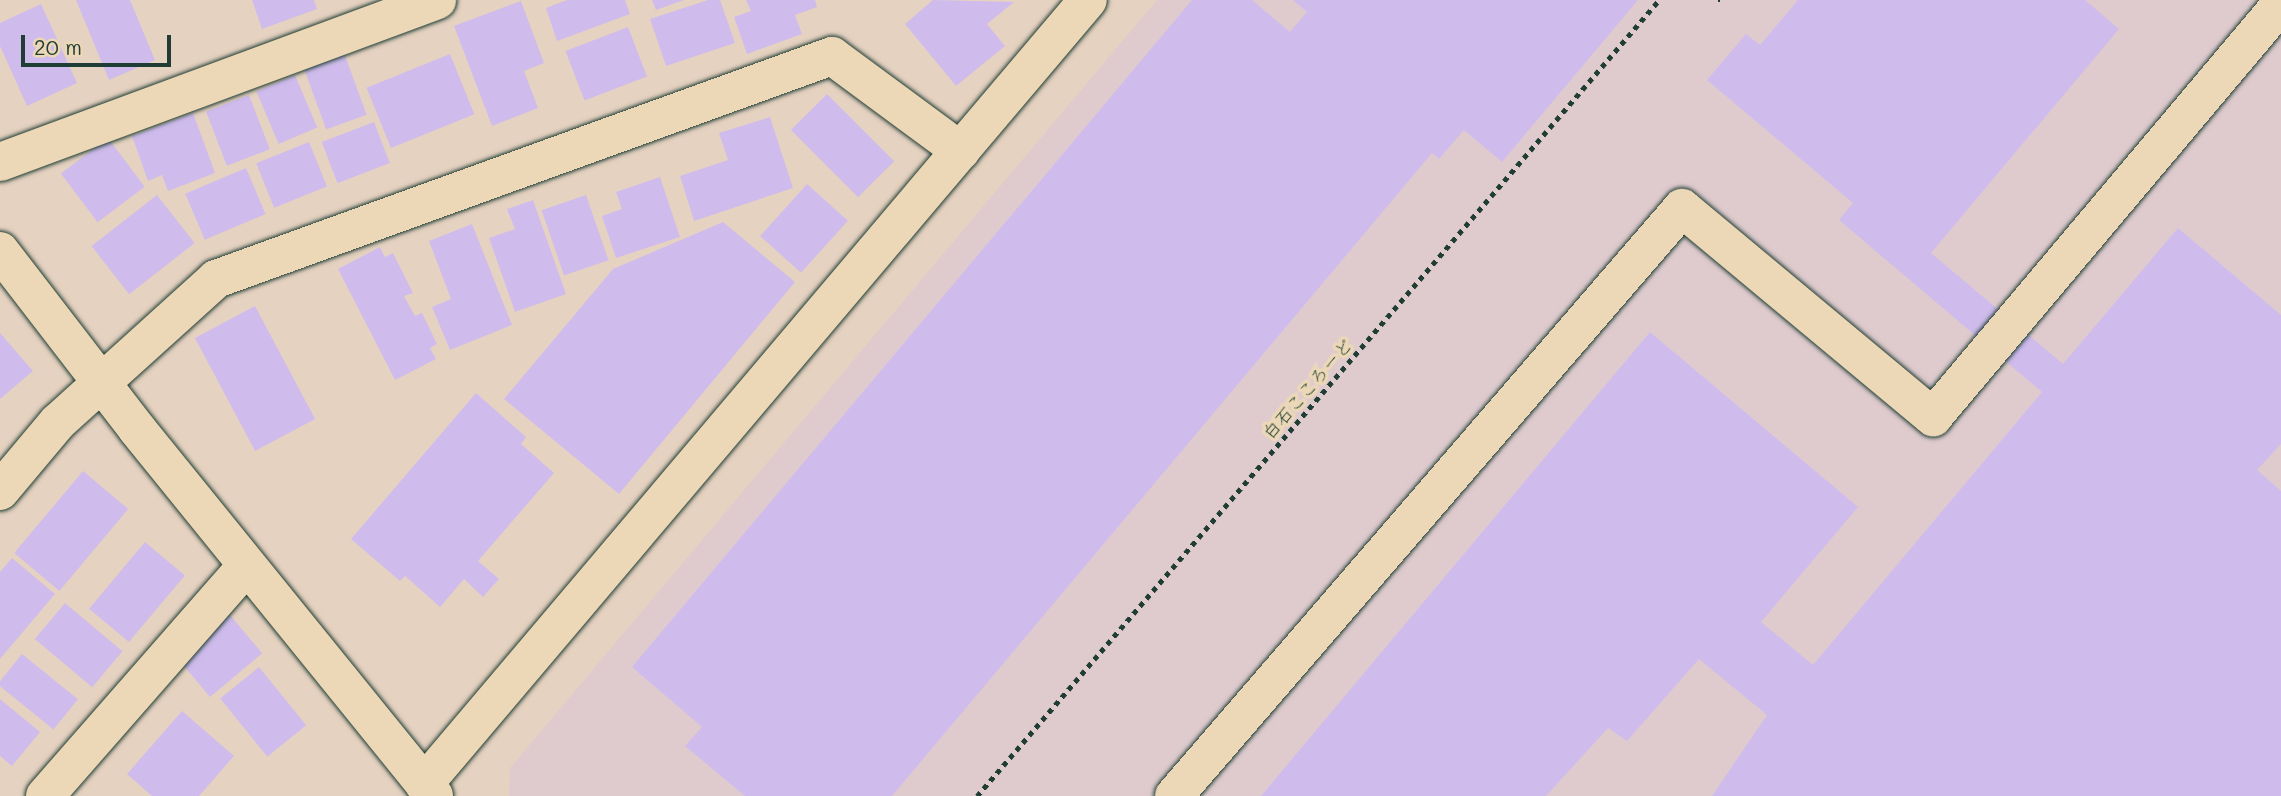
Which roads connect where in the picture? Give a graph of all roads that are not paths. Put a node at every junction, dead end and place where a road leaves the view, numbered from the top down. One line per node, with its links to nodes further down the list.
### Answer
1 (437, 0): 5 (street)
2 (1088, 0): 4 (street)
3 (2281, 4): 12 (street)
4 (961, 151): 7 (street); 10 (street)
5 (0, 162)
6 (0, 251): 7 (street)
7 (100, 381): 8 (street); 9 (street)
8 (0, 491)
9 (246, 566): 10 (street); 11 (street)
10 (429, 790)
11 (45, 796)
12 (1174, 796)

